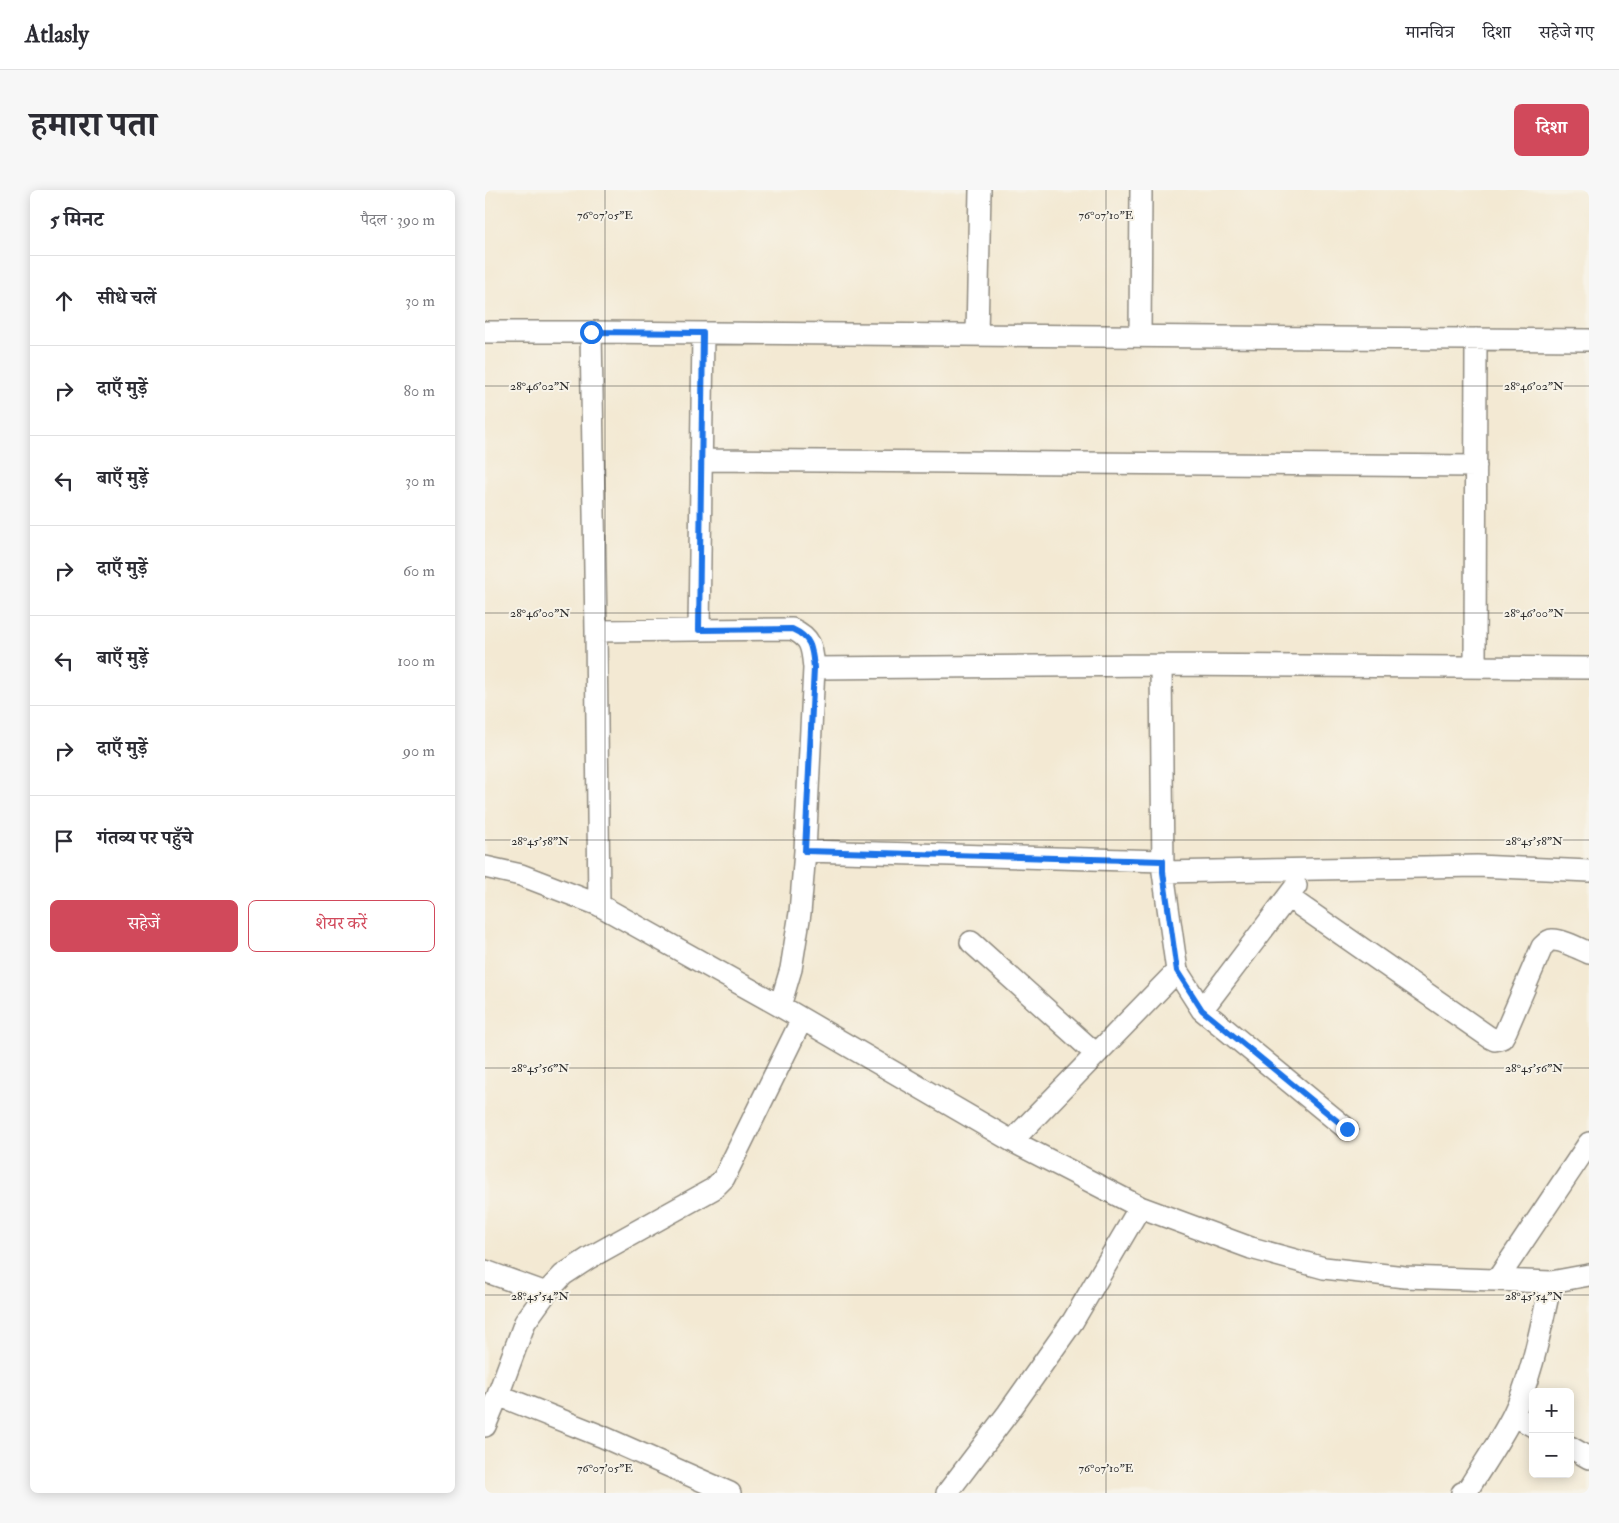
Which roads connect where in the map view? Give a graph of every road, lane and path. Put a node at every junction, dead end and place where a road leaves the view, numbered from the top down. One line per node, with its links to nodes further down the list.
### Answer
1 (980, 190): 6 (street)
2 (1141, 190): 7 (street)
3 (485, 332): 4 (street)
4 (591, 332): 5 (street); 13 (street)
5 (703, 333): 6 (street); 10 (street)
6 (977, 335): 7 (street)
7 (1140, 336): 8 (street)
8 (1476, 339): 9 (street); 11 (street)
9 (1589, 340)
10 (701, 460): 11 (street); 12 (street)
11 (1476, 466): 15 (street)
12 (699, 630): 13 (street); 16 (street)
13 (596, 631): 24 (street)
14 (1161, 665): 15 (street); 16 (street); 19 (street)
15 (1475, 667): 17 (street)
16 (814, 668): 18 (street)
17 (1589, 668)
18 (805, 851): 19 (street); 28 (street)
19 (1163, 866): 21 (street); 27 (street)
20 (485, 867): 24 (street)
21 (1309, 870): 22 (street); 23 (street)
22 (1589, 871)
23 (1288, 897): 26 (street); 29 (street)
24 (599, 905): 28 (street)
25 (971, 942): 31 (street)
26 (1589, 953)
27 (1177, 971): 29 (street); 31 (street)
28 (780, 1006): 30 (street)
29 (1202, 1010): 32 (street)
30 (802, 1020): 33 (street); 40 (street)
31 (1097, 1054): 33 (street)
32 (1347, 1129)
33 (1012, 1141): 35 (street)
34 (1589, 1143): 38 (street)
35 (1140, 1207): 38 (street); 49 (street)
36 (485, 1271): 40 (street)
37 (1589, 1275): 39 (street)
38 (1497, 1280): 39 (street)
39 (1551, 1282): 42 (street)
40 (545, 1293): 41 (street)
41 (498, 1394): 44 (street); 48 (street)
42 (1513, 1415): 43 (street); 47 (street)
43 (1529, 1424)
44 (485, 1426)
45 (1574, 1449): 46 (street)
46 (1589, 1458)
47 (1465, 1492)
48 (730, 1493)
49 (947, 1493)

